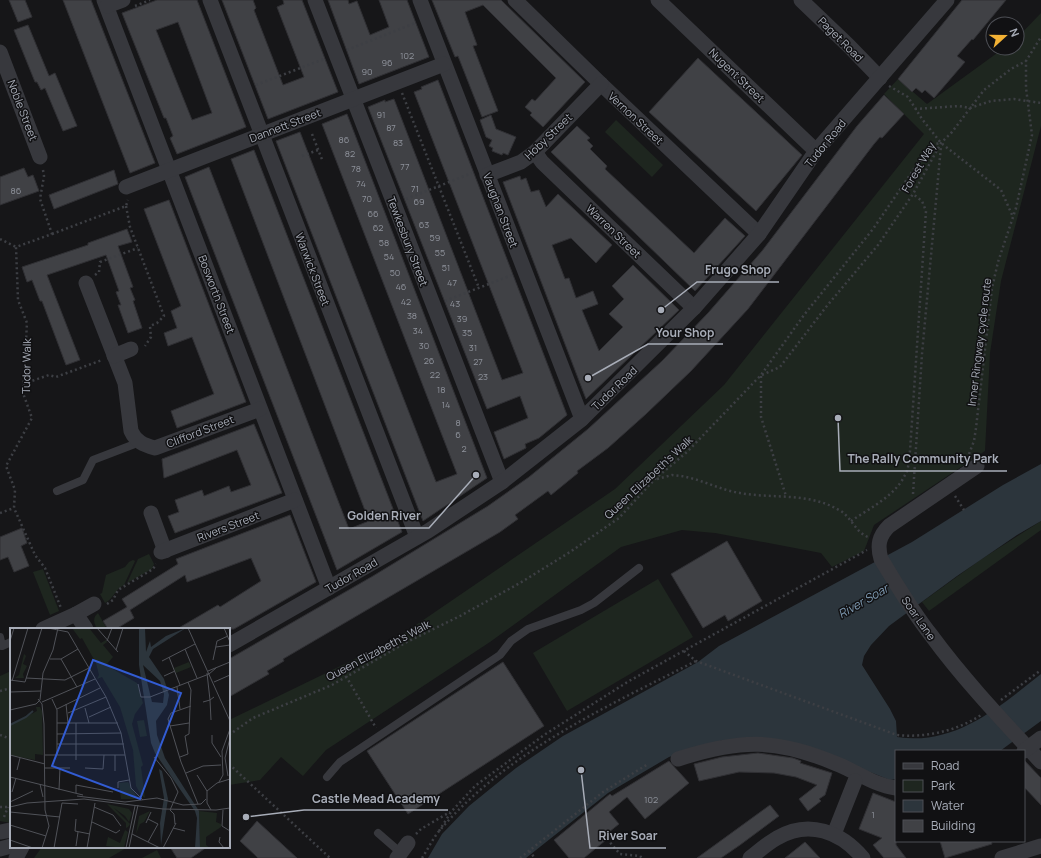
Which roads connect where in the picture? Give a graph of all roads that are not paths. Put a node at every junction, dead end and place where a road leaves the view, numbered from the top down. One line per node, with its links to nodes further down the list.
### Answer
1 (210, 0): 16 (street, Warwick Street)
2 (315, 0): 15 (street, Tewkesbury Street)
3 (420, 0): 11 (street, Vaughan Street)
4 (515, 0): 14 (street, Vernon Street)
5 (658, 0): 18 (street, Nugent Street)
6 (801, 0): 13 (street, Paget Road)
7 (947, 0): 13 (street, Tudor Road)
8 (105, 3): 9 (street); 20 (street, Bosworth Street)
9 (126, 4)
10 (0, 52): 12 (street, Noble Street)
11 (444, 64): 15 (street, Dannett Street); 21 (street, Vaughan Street)
12 (4, 70): 17 (street, Noble Street)
13 (880, 78): 18 (street, Tudor Road)
14 (601, 84): 19 (street, Hoby Street); 23 (street, Vernon Street)
15 (353, 99): 16 (street, Dannett Street); 32 (street, Tewkesbury Street)
16 (261, 134): 20 (street, Dannett Street); 36 (street, Warwick Street)
17 (38, 151)
18 (816, 151): 23 (street, Tudor Road)
19 (535, 152): 21 (street, Hoby Street); 25 (street, Warren Street)
20 (169, 170): 22 (street, Dannett Street); 28 (street, Bosworth Street)
21 (482, 173): 29 (street, Vaughan Street)
22 (126, 187)
23 (759, 234): 25 (street, Tudor Road)
24 (86, 283): 27 (street)
25 (694, 308): 29 (street, Tudor Road)
26 (138, 348): 27 (street)
27 (114, 356): 30 (street)
28 (260, 408): 30 (street, Clifford Street); 34 (street, Bosworth Street)
29 (582, 419): 32 (street, Tudor Road)
30 (140, 442): 33 (lane)
31 (977, 466): 47 (street, Soar Lane)
32 (502, 482): 36 (street, Tudor Road)
33 (57, 491)
34 (295, 500): 35 (street, Rivers Street); 38 (street, Bosworth Street)
35 (151, 513)
36 (417, 537): 38 (street, Tudor Road)
37 (639, 568): 50 (lane)
38 (329, 588): 45 (street, Tudor Road)
39 (94, 604): 40 (street)
40 (71, 617): 41 (street); 42 (street)
41 (45, 628)
42 (85, 628)
43 (0, 638): 44 (lane)
44 (10, 642)
45 (230, 644)
46 (1041, 738): 47 (street)
47 (1024, 746): 49 (street, Soar Lane)
48 (678, 759): 52 (street)
49 (1041, 762)
50 (327, 777)
51 (855, 781): 56 (street)
52 (895, 788)
53 (10, 830): 54 (street)
54 (0, 832)
55 (378, 833): 61 (lane)
56 (834, 834): 63 (street); 64 (street)
57 (10, 846): 60 (street)
58 (1041, 846): 65 (street)
59 (21, 848): 62 (street)
60 (0, 849)
61 (402, 851)
62 (16, 858)
63 (750, 858)
64 (863, 858)
65 (1002, 858)

